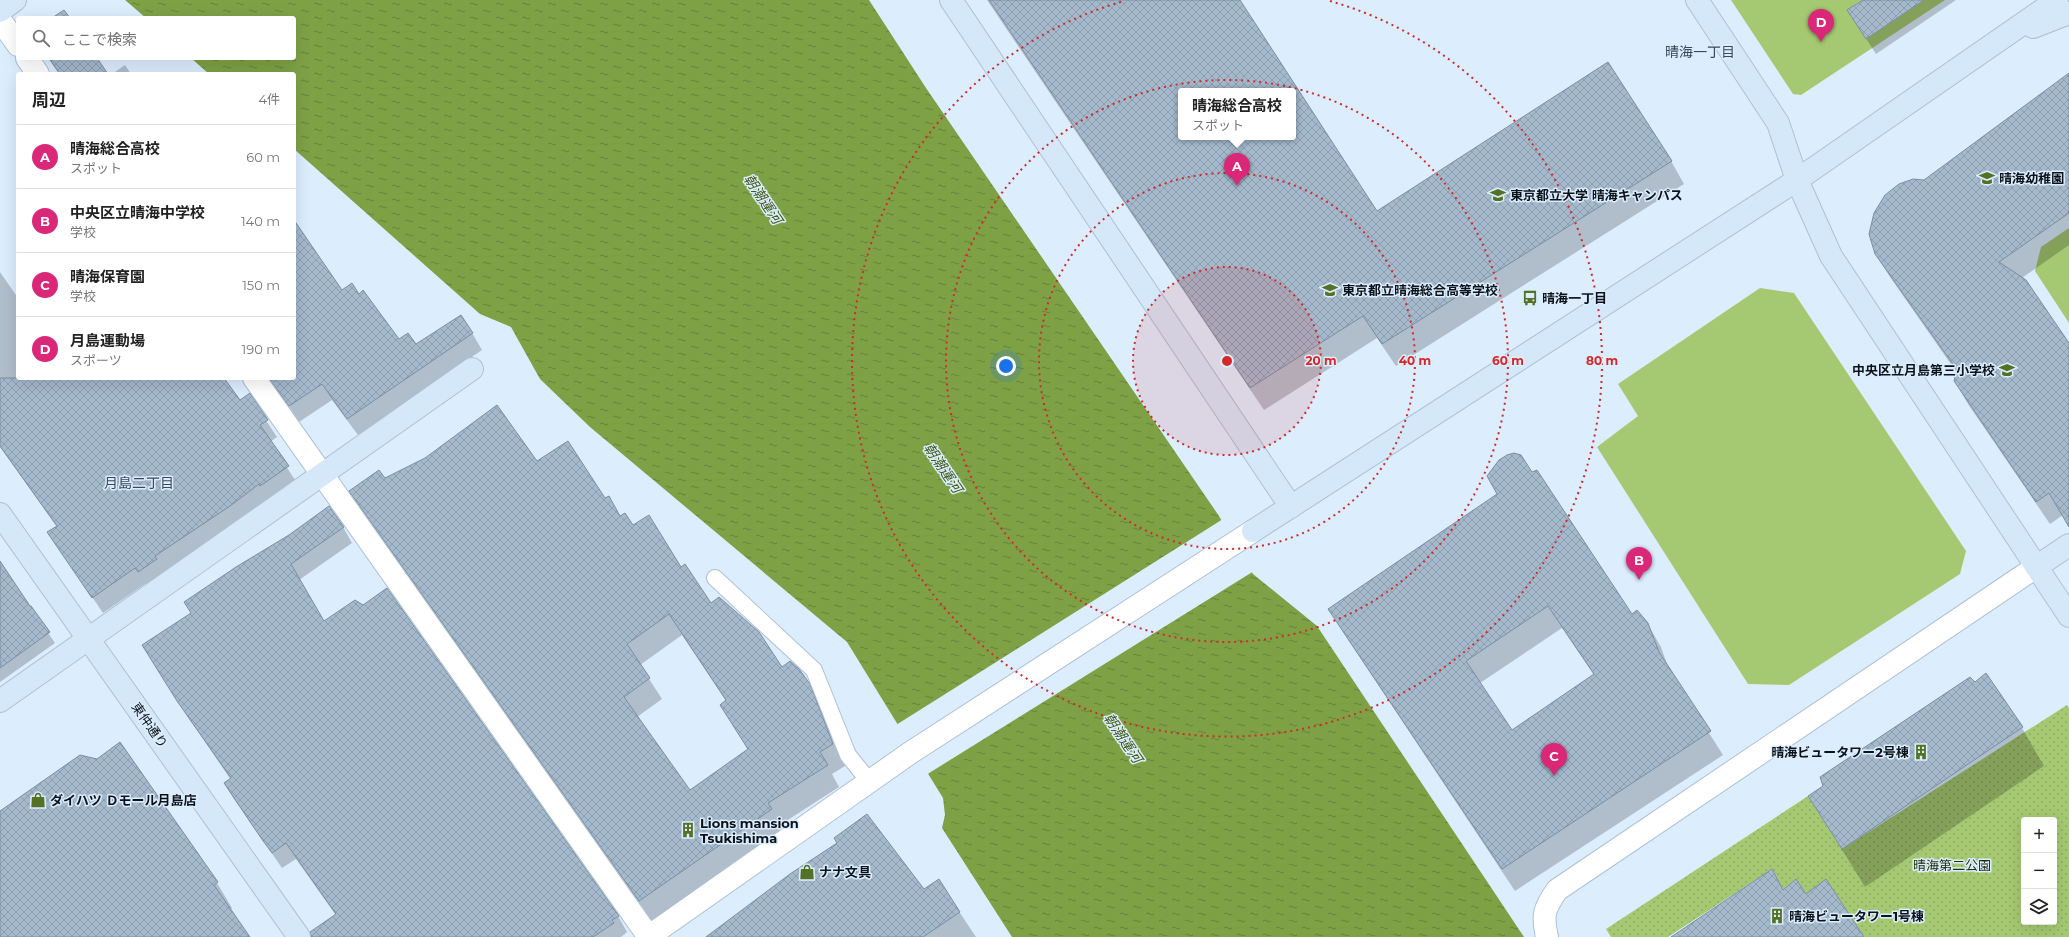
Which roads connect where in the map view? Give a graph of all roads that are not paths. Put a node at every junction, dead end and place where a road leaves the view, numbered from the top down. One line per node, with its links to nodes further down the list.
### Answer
1 (15, 0): 5 (street)
2 (951, 0): 16 (street)
3 (1697, 0): 12 (street)
4 (2058, 0): 9 (street)
5 (0, 11)
6 (2069, 13): 9 (street)
7 (0, 20): 8 (street)
8 (16, 42)
9 (1994, 42): 12 (street)
10 (28, 60): 11 (street)
11 (37, 72)
12 (1797, 180): 16 (street); 19 (street)
13 (472, 369): 15 (street)
14 (255, 380): 15 (street)
15 (322, 475): 22 (street); 26 (street)
16 (1291, 507): 24 (street)
17 (0, 514): 22 (street, 東仲通り)
18 (2069, 545): 19 (street)
19 (2036, 567): 21 (street); 27 (street)
20 (715, 578): 24 (lane)
21 (2069, 616)
22 (88, 639): 23 (street); 25 (street, 東仲通り)
23 (0, 701)
24 (869, 781): 26 (street)
25 (299, 937)
26 (649, 937)
27 (1546, 937)

